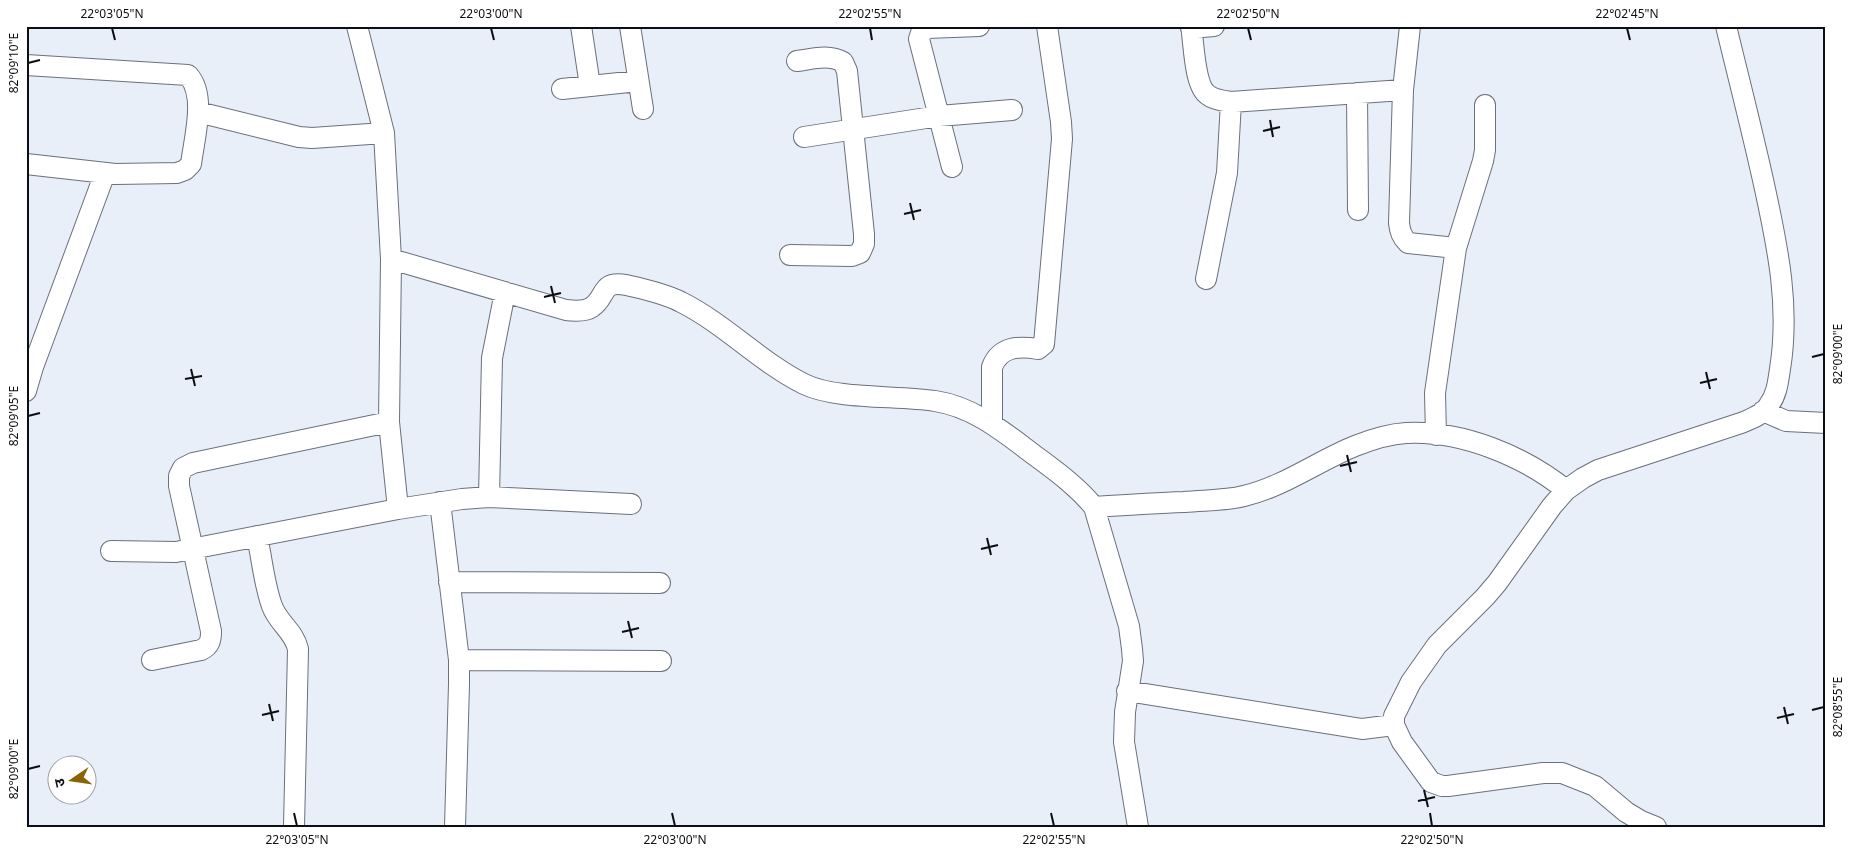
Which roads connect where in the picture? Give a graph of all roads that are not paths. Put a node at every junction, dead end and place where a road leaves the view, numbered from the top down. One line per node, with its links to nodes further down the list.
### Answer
1 (357, 26): 24 (street)
2 (580, 26): 13 (street)
3 (630, 26): 12 (street)
4 (979, 26): 22 (street)
5 (1047, 26): 40 (street)
6 (1214, 26): 9 (street)
7 (1410, 26): 15 (street)
8 (1726, 26): 37 (street)
9 (1191, 27): 17 (street)
10 (797, 61): 23 (street)
11 (26, 64): 21 (street)
12 (638, 81): 13 (street); 19 (street)
13 (590, 86): 14 (street)
14 (562, 89)
15 (1403, 90): 16 (street); 30 (street)
16 (1357, 93): 17 (street); 29 (street)
17 (1231, 102): 33 (street)
18 (1486, 105): 30 (street)
19 (644, 109)
20 (1012, 110): 22 (street)
21 (198, 112): 24 (street); 28 (street)
22 (939, 116): 23 (street); 27 (street)
23 (853, 130): 25 (street); 31 (street)
24 (384, 132): 32 (street)
25 (804, 137)
26 (27, 166): 28 (street)
27 (952, 167)
28 (105, 173): 35 (street)
29 (1358, 210)
30 (1456, 248): 41 (street)
31 (790, 255)
32 (391, 259): 34 (street); 38 (street)
33 (1206, 279)
34 (505, 292): 40 (street); 43 (street)
35 (30, 368): 36 (street)
36 (26, 390)
37 (1763, 411): 39 (street); 42 (street)
38 (389, 422): 47 (street); 49 (street)
39 (1826, 423)
40 (992, 424): 46 (street)
41 (1436, 434): 42 (street); 46 (street)
42 (1566, 490): 57 (street)
43 (490, 497): 44 (street); 45 (street)
44 (440, 502): 47 (street); 51 (street)
45 (630, 504)
46 (1094, 507): 56 (street)
47 (398, 509): 48 (street)
48 (257, 536): 49 (street); 58 (street)
49 (194, 549): 50 (street); 53 (street)
50 (111, 551)
51 (449, 582): 52 (street); 54 (street)
52 (660, 582)
53 (152, 660)
54 (458, 660): 55 (street); 59 (street)
55 (661, 661)
56 (1127, 691): 57 (street); 60 (street)
57 (1394, 725): 61 (street)
58 (294, 827)
59 (455, 827)
60 (1138, 827)
61 (1656, 827)

